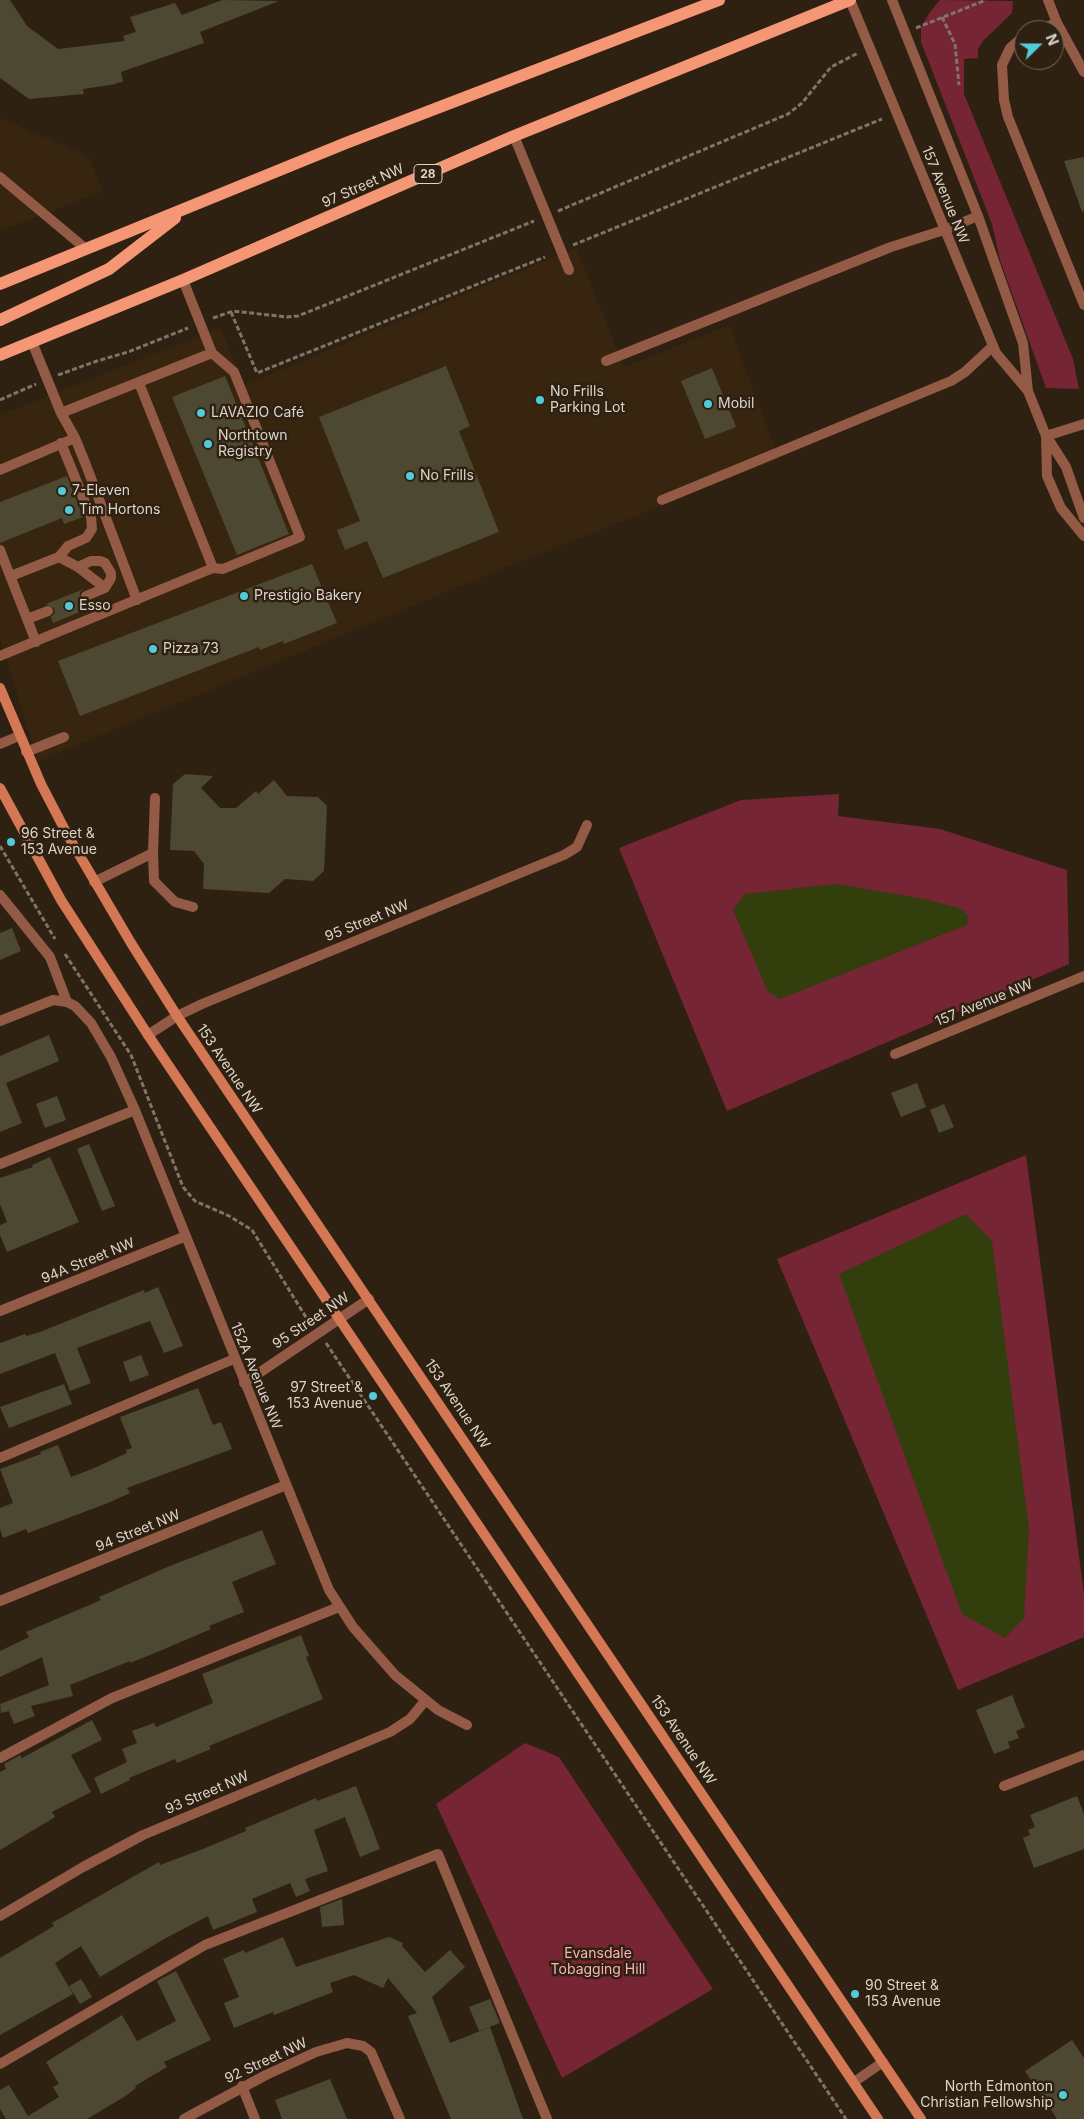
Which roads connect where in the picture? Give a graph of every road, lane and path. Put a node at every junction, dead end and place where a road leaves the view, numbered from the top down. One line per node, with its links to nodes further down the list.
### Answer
1 (719, 0): 18 (main road)
2 (850, 0): 15 (main road, 97 Street NW / 28); 21 (street, 157 Avenue NW)
3 (892, 0): 19 (street, 157 Avenue NW)
4 (986, 0): 6 (path)
5 (1048, 0): 7 (street)
6 (942, 17): 8 (path); 13 (path)
7 (1056, 20)
8 (925, 24)
9 (1064, 36): 12 (street)
10 (1014, 45): 28 (street)
11 (858, 53): 17 (path)
12 (1084, 72)
13 (959, 85)
14 (882, 119): 22 (path)
15 (514, 136): 25 (street); 26 (main road, 97 Street NW / 28)
16 (0, 177): 23 (street)
17 (564, 209)
18 (184, 210): 23 (main road); 31 (main road)
19 (978, 216): 21 (street); 41 (street, 157 Avenue NW)
20 (535, 221): 29 (path)
21 (944, 230): 34 (street, 157 Avenue NW); 37 (street)
22 (573, 245)
23 (86, 249): 27 (main road)
24 (545, 257): 29 (path)
25 (569, 270)
26 (183, 280): 33 (main road, 97 Street NW / 28); 35 (street)
27 (0, 284)
28 (1084, 305)
29 (231, 312): 30 (path)
30 (216, 317)
31 (0, 320)
32 (186, 328): 38 (path)
33 (32, 342): 36 (main road, 97 Street NW / 28); 43 (street)
34 (993, 346): 41 (street, 157 Avenue NW); 49 (street)
35 (212, 353): 39 (street); 55 (street)
36 (2, 356)
37 (606, 361)
38 (66, 372)
39 (139, 383): 43 (street); 55 (street)
40 (29, 387): 42 (path)
41 (1028, 391): 45 (street, 157 Avenue NW)
42 (0, 400)
43 (61, 413): 46 (street)
44 (1084, 424): 45 (street)
45 (1046, 436): 50 (street, 157 Avenue NW); 51 (street, 157 Avenue NW)
46 (75, 438): 47 (street); 59 (street)
47 (61, 444): 48 (street); 53 (street)
48 (0, 470)
49 (662, 500)
50 (1084, 518)
51 (1084, 536)
52 (0, 550): 56 (street)
53 (59, 558): 54 (street); 56 (street)
54 (78, 567): 57 (street); 57 (street)
55 (214, 568): 59 (street)
56 (11, 576): 61 (street)
57 (105, 588): 58 (street)
58 (86, 596)
59 (137, 600): 62 (street)
60 (48, 611): 61 (street)
61 (27, 619): 62 (street)
62 (36, 642): 63 (street)
63 (0, 656)
64 (0, 688): 65 (main road, 153 Avenue NW)
65 (19, 736): 67 (street); 68 (main road, 153 Avenue NW)
66 (64, 737): 68 (street)
67 (0, 744)
68 (26, 752): 74 (main road, 153 Avenue NW)
69 (0, 788): 83 (main road)
70 (155, 798): 73 (street)
71 (587, 825): 81 (street, 95 Street NW)
72 (0, 846): 77 (path)
73 (153, 853): 74 (street); 76 (street)
74 (94, 882): 81 (main road, 153 Avenue NW)
75 (0, 895): 80 (street)
76 (193, 907)
77 (57, 942)
78 (62, 949): 91 (path)
79 (1084, 976): 84 (street, 157 Avenue NW)
80 (66, 1002): 82 (street); 85 (street, 152A Avenue NW)
81 (177, 1016): 83 (street, 95 Street NW); 88 (main road, 153 Avenue NW)
82 (0, 1021)
83 (148, 1035): 90 (main road)
84 (894, 1054)
85 (135, 1110): 86 (street); 87 (street, 152A Avenue NW)
86 (0, 1164)
87 (186, 1236): 89 (street, 94A Street NW); 93 (street, 152A Avenue NW)
88 (369, 1299): 90 (street, 95 Street NW); 105 (main road, 153 Avenue NW)
89 (0, 1311)
90 (339, 1320): 94 (street, 95 Street NW); 107 (main road)
91 (309, 1321)
92 (330, 1348): 113 (path)
93 (234, 1359): 94 (street, 152A Avenue NW); 95 (street)
94 (244, 1383): 96 (street, 152A Avenue NW)
95 (0, 1458)
96 (286, 1485): 97 (street, 94 Street NW); 98 (street, 152A Avenue NW)
97 (0, 1601)
98 (339, 1607): 99 (street, 152A Avenue NW); 102 (street)
99 (425, 1701): 100 (street, 152A Avenue NW); 104 (street, 93 Street NW)
100 (467, 1725)
101 (1084, 1755): 103 (street)
102 (0, 1758)
103 (1004, 1786)
104 (0, 1916)
105 (883, 2062): 107 (street); 115 (main road, 153 Avenue NW)
106 (0, 2064): 112 (street)
107 (854, 2082): 114 (main road)
108 (242, 2086): 109 (street, 92 Street NW); 110 (street); 111 (street, 92 Street NW)
109 (184, 2119)
110 (255, 2119)
111 (400, 2119)
112 (547, 2119)
113 (846, 2119)
114 (878, 2119)
115 (920, 2119)

